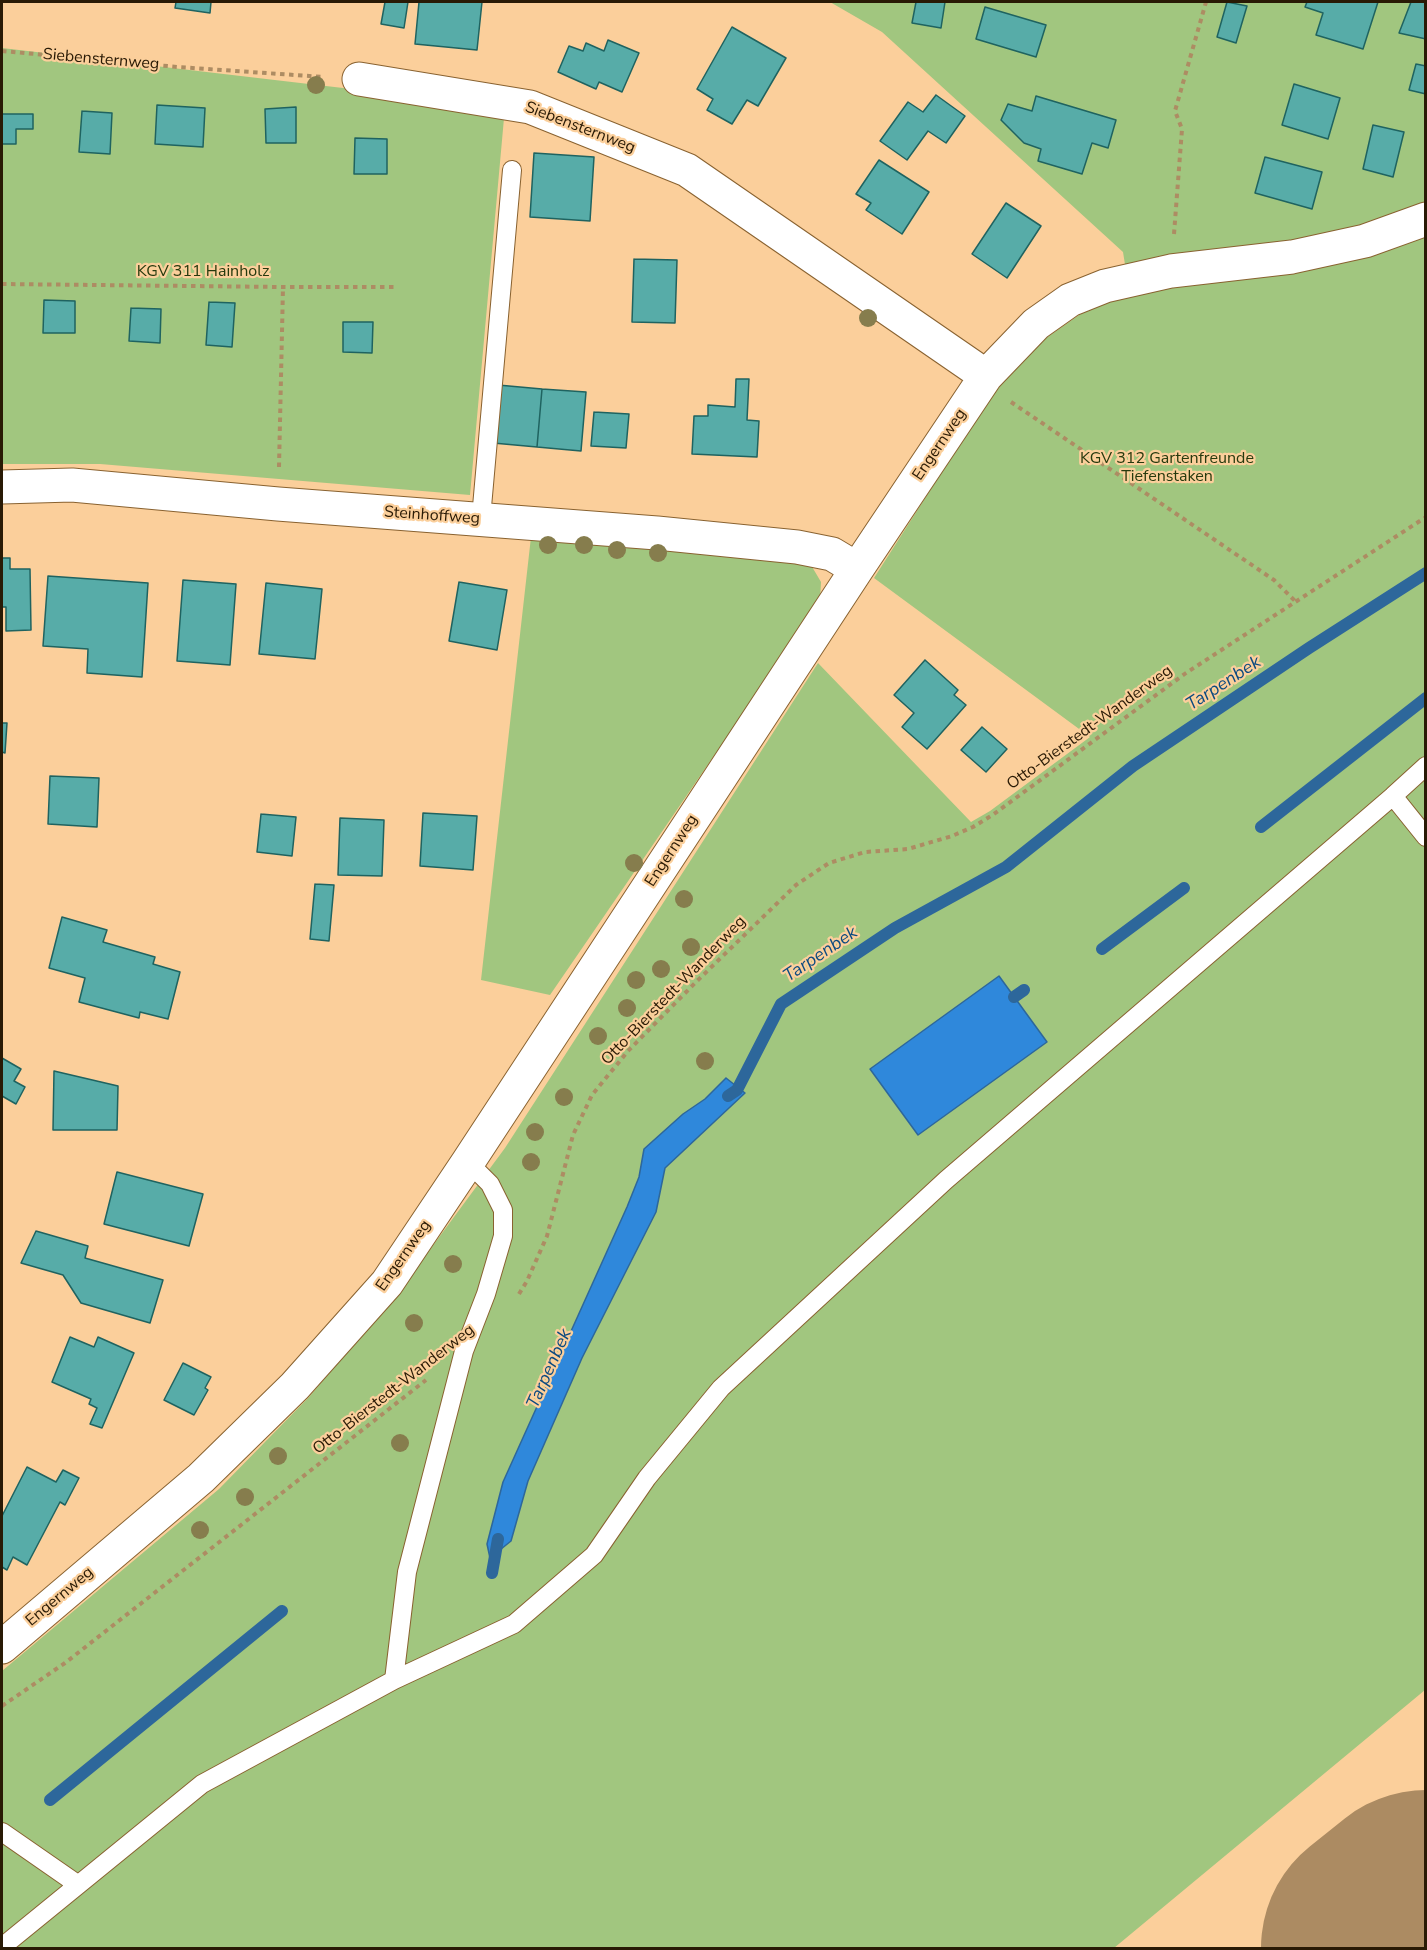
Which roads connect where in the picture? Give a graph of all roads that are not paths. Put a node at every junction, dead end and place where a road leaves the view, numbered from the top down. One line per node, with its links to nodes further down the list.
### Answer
1 (359, 79): 4 (street, Siebensternweg)
2 (512, 170): 6 (lane)
3 (1425, 219): 4 (street, Engernweg)
4 (986, 376): 7 (street, Engernweg)
5 (2, 486): 6 (street, Steinhoffweg)
6 (481, 518): 7 (street, Steinhoffweg)
7 (857, 569): 11 (street, Engernweg)
8 (1425, 766): 9 (lane)
9 (1393, 796): 10 (lane); 13 (lane)
10 (1425, 837)
11 (468, 1162): 12 (street, Engernweg); 13 (lane)
12 (2, 1647)
13 (394, 1680): 15 (lane)
14 (2, 1832): 15 (lane)
15 (77, 1884): 16 (lane)
16 (2, 1947)

